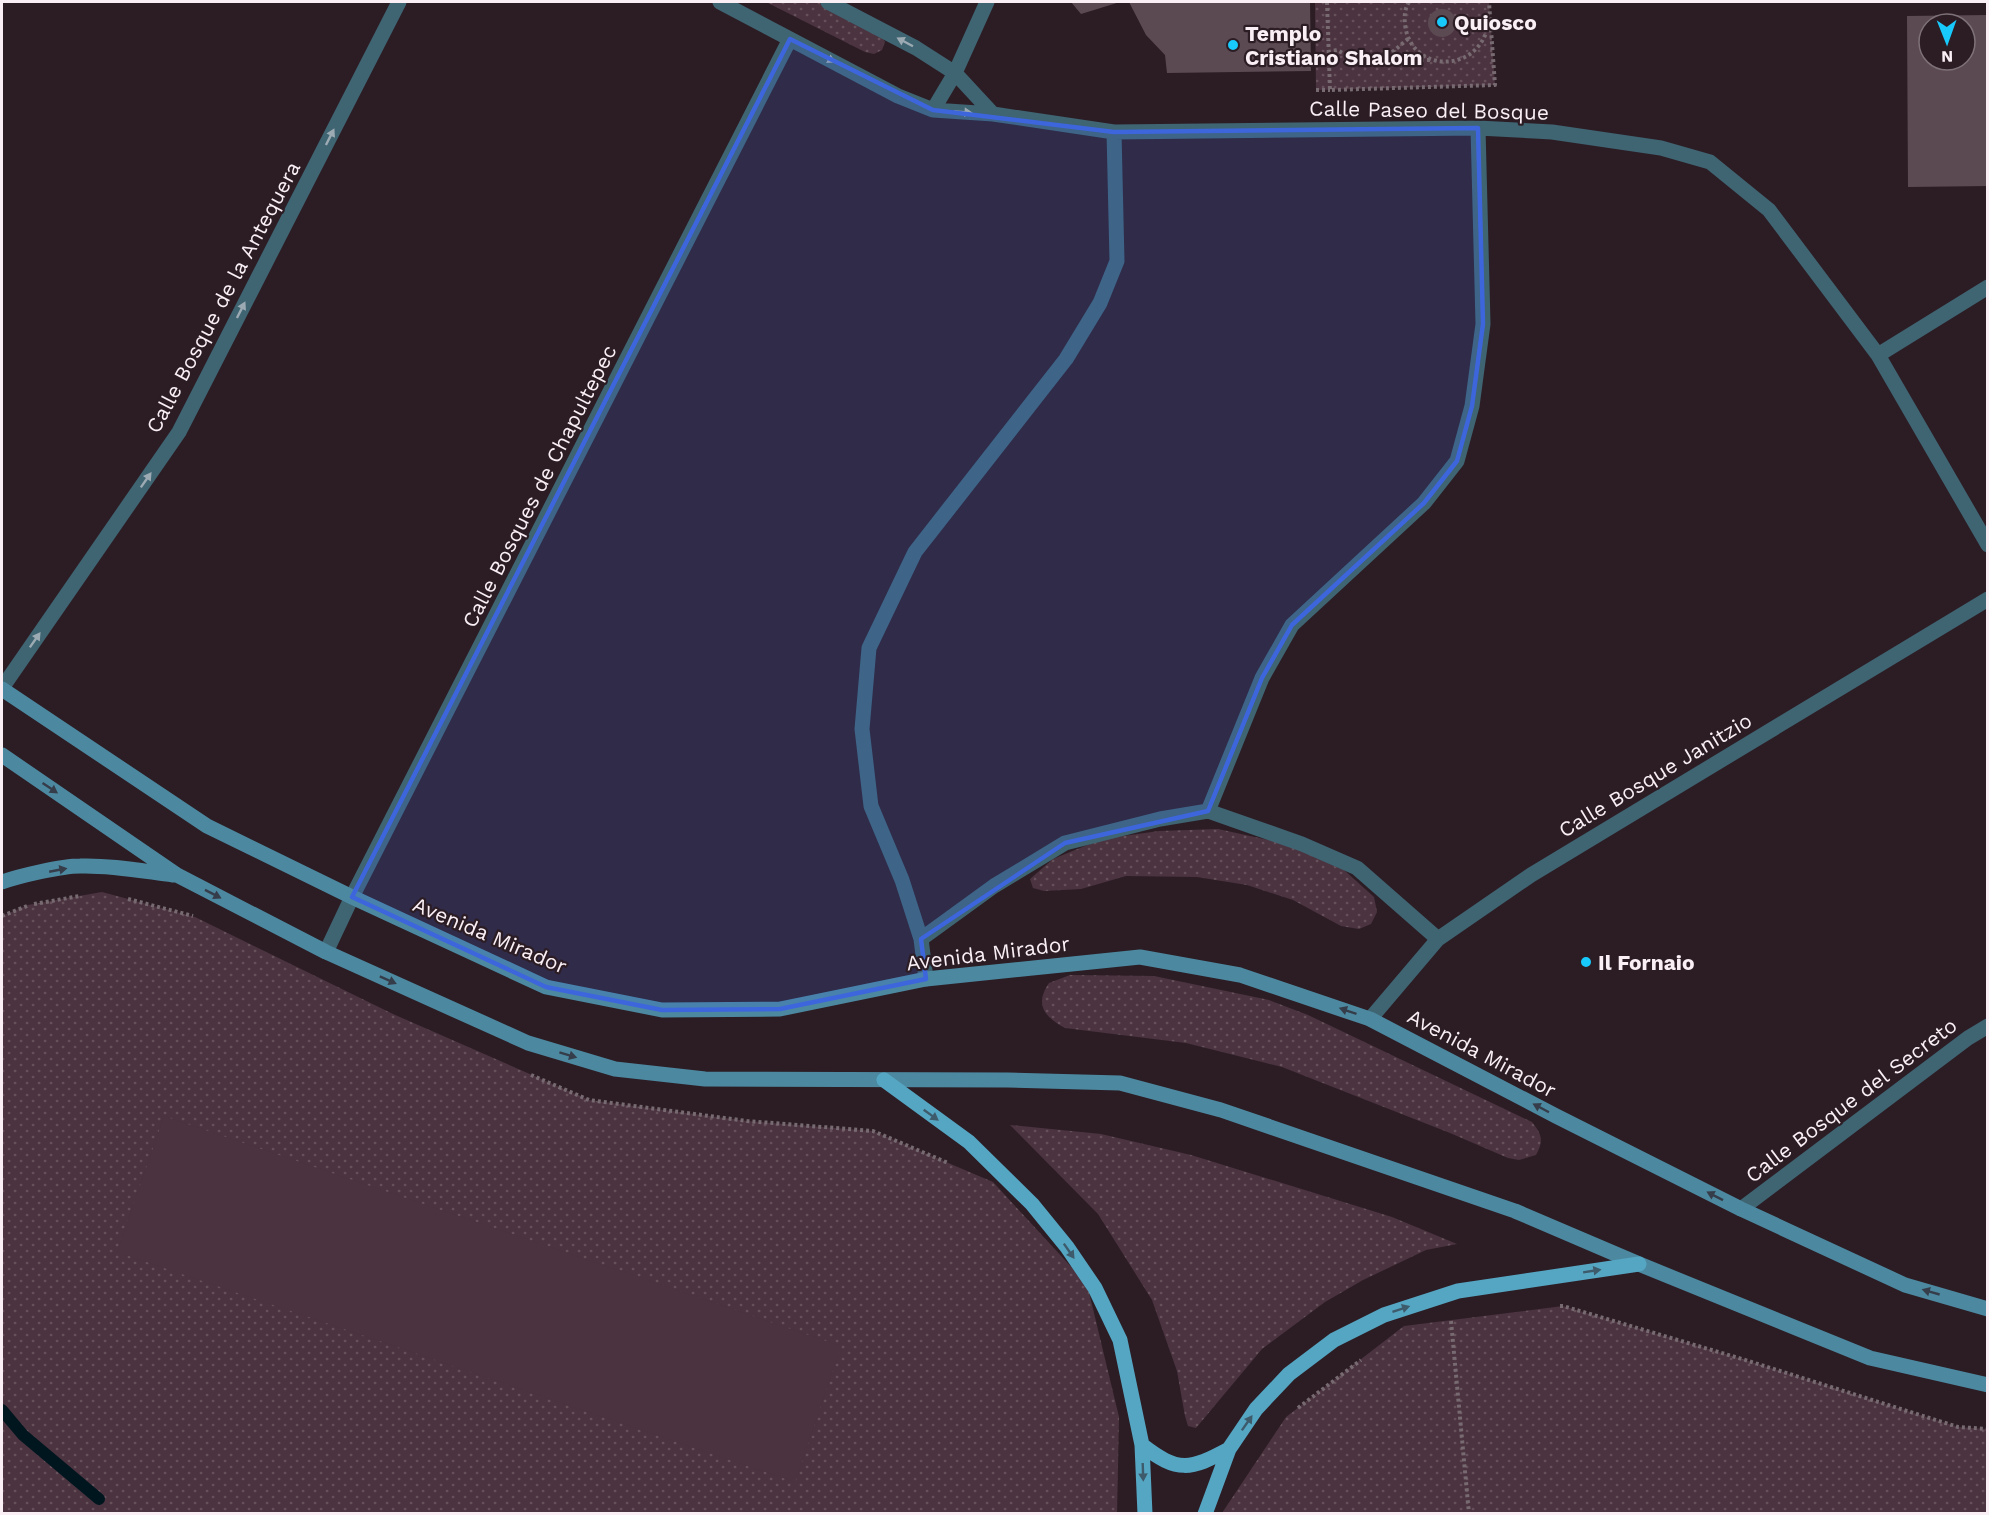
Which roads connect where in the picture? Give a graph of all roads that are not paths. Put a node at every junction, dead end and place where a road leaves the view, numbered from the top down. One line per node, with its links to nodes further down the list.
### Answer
1 (399, 2): 15 (street, Calle Bosque de la Antequera, one-way to 1)
2 (720, 2): 5 (street, Calle Paseo del Bosque)
3 (828, 2): 6 (street, one-way to 3)
4 (987, 2): 6 (street)
5 (790, 39): 7 (street, Calle Paseo del Bosque, one-way to 7); 20 (street, Calle Bosques de Chapultepec)
6 (955, 73): 7 (street); 8 (street)
7 (933, 110): 8 (street, Calle Paseo del Bosque, one-way to 8)
8 (993, 114): 10 (street, Calle Paseo del Bosque)
9 (1478, 129): 10 (street, Calle Paseo del Bosque); 12 (street, Calle Paseo del Bosque); 17 (street)
10 (1114, 132): 21 (street)
11 (1988, 287): 12 (street)
12 (1878, 355): 13 (street, Calle Paseo del Bosque)
13 (1988, 545)
14 (1988, 599): 22 (street, Calle Bosque Janitzio)
15 (2, 689): 20 (main road, Avenida Mirador)
16 (2, 755): 18 (main road, one-way to 18)
17 (1208, 812): 21 (street); 22 (street)
18 (177, 876): 19 (main road, one-way to 18); 23 (main road, one-way to 23)
19 (2, 882)
20 (352, 897): 23 (street, Calle Bosques de Chapultepec); 24 (main road, Avenida Mirador)
21 (921, 939): 24 (street)
22 (1438, 939): 25 (street, Calle Bosque Janitzio)
23 (327, 952): 27 (main road, one-way to 27)
24 (926, 979): 25 (main road, Avenida Mirador, one-way to 24)
25 (1370, 1018): 28 (main road, Avenida Mirador, one-way to 25)
26 (1988, 1026): 28 (street, Calle Bosque del Secreto)
27 (884, 1080): 29 (main road); 32 (main road, one-way to 32)
28 (1741, 1209): 30 (main road, Avenida Mirador, one-way to 28)
29 (1639, 1264): 31 (main road); 33 (main road, one-way to 29)
30 (1988, 1309)
31 (1988, 1385)
32 (1142, 1446): 33 (main road); 34 (main road, one-way to 34)
33 (1229, 1449): 35 (main road)
34 (1144, 1514)
35 (1205, 1514)

